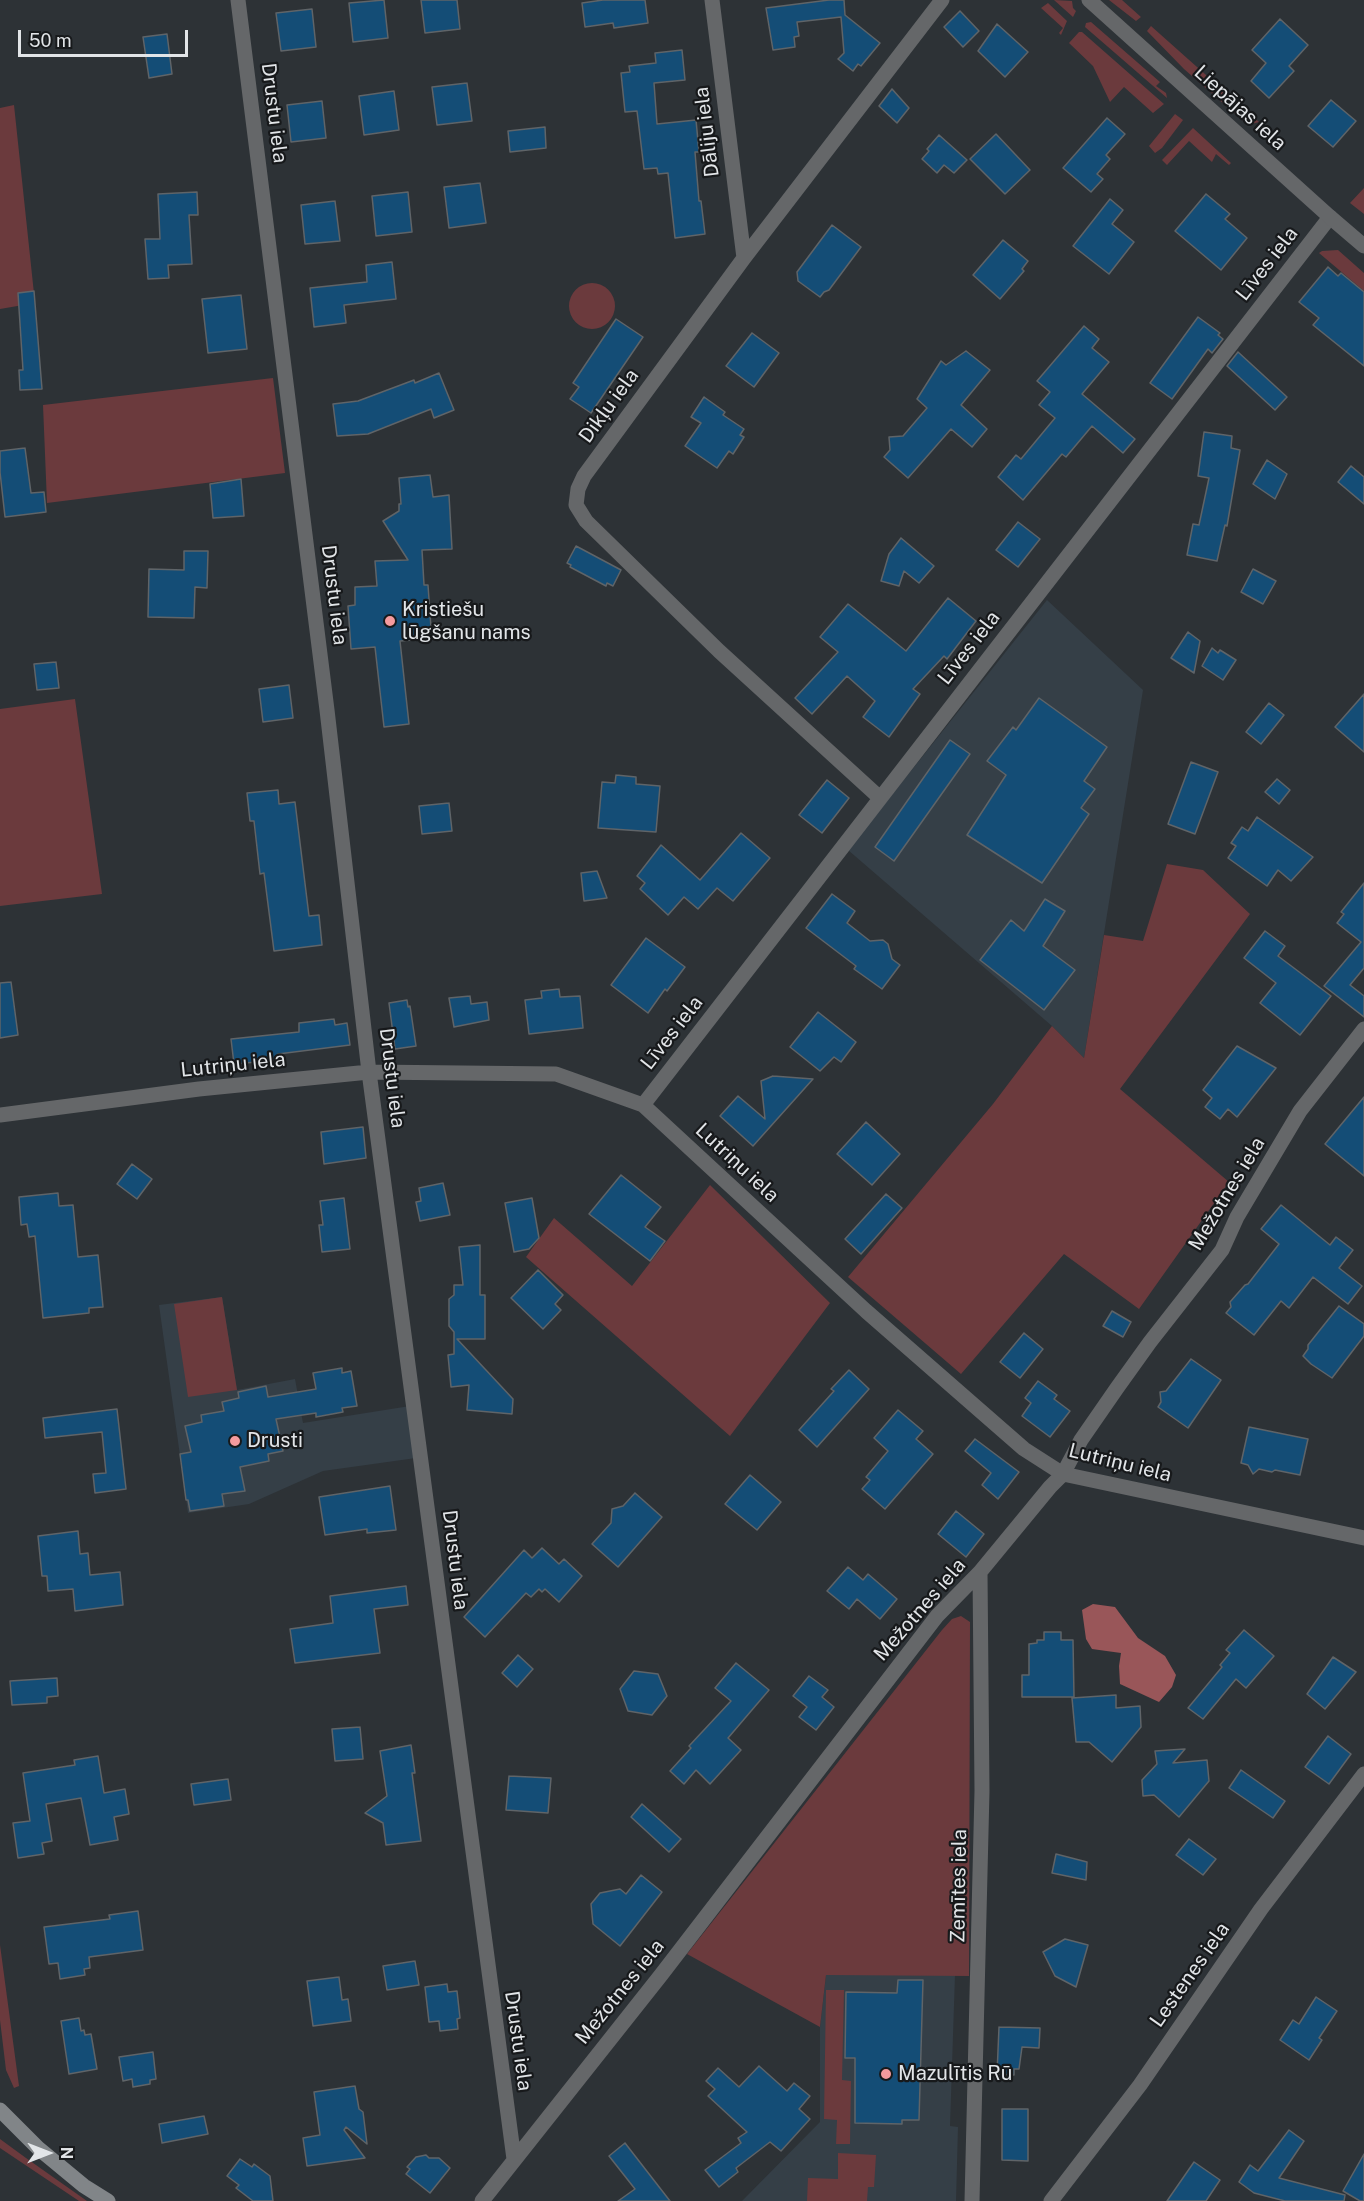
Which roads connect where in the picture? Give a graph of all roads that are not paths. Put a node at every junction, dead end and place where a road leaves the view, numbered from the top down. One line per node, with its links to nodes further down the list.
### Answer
1 (238, 0): 10 (street, Drustu iela)
2 (712, 0): 7 (street, Dāliju iela)
3 (942, 0): 7 (street, Dikļu iela)
4 (1089, 0): 5 (street, Liepājas iela)
5 (1330, 217): 6 (street, Liepājas iela); 8 (street, Līves iela)
6 (1364, 246)
7 (744, 258): 8 (street, Dikļu iela)
8 (880, 798): 11 (street, Līves iela)
9 (1364, 1029): 13 (street, Mežotnes iela)
10 (369, 1072): 11 (street, Lutriņu iela); 12 (street, Lutriņu iela); 18 (street, Drustu iela)
11 (643, 1105): 13 (street, Lutriņu iela)
12 (0, 1115)
13 (1063, 1474): 14 (street, Lutriņu iela); 15 (street, Mežotnes iela)
14 (1364, 1538)
15 (980, 1572): 18 (street, Mežotnes iela); 21 (street, Zemītes iela)
16 (1364, 1774): 22 (street, Lestenes iela)
17 (0, 2110): 19 (main road)
18 (514, 2160): 20 (street, Mežotnes iela)
19 (108, 2201)
20 (482, 2201)
21 (972, 2201)
22 (1051, 2201)

